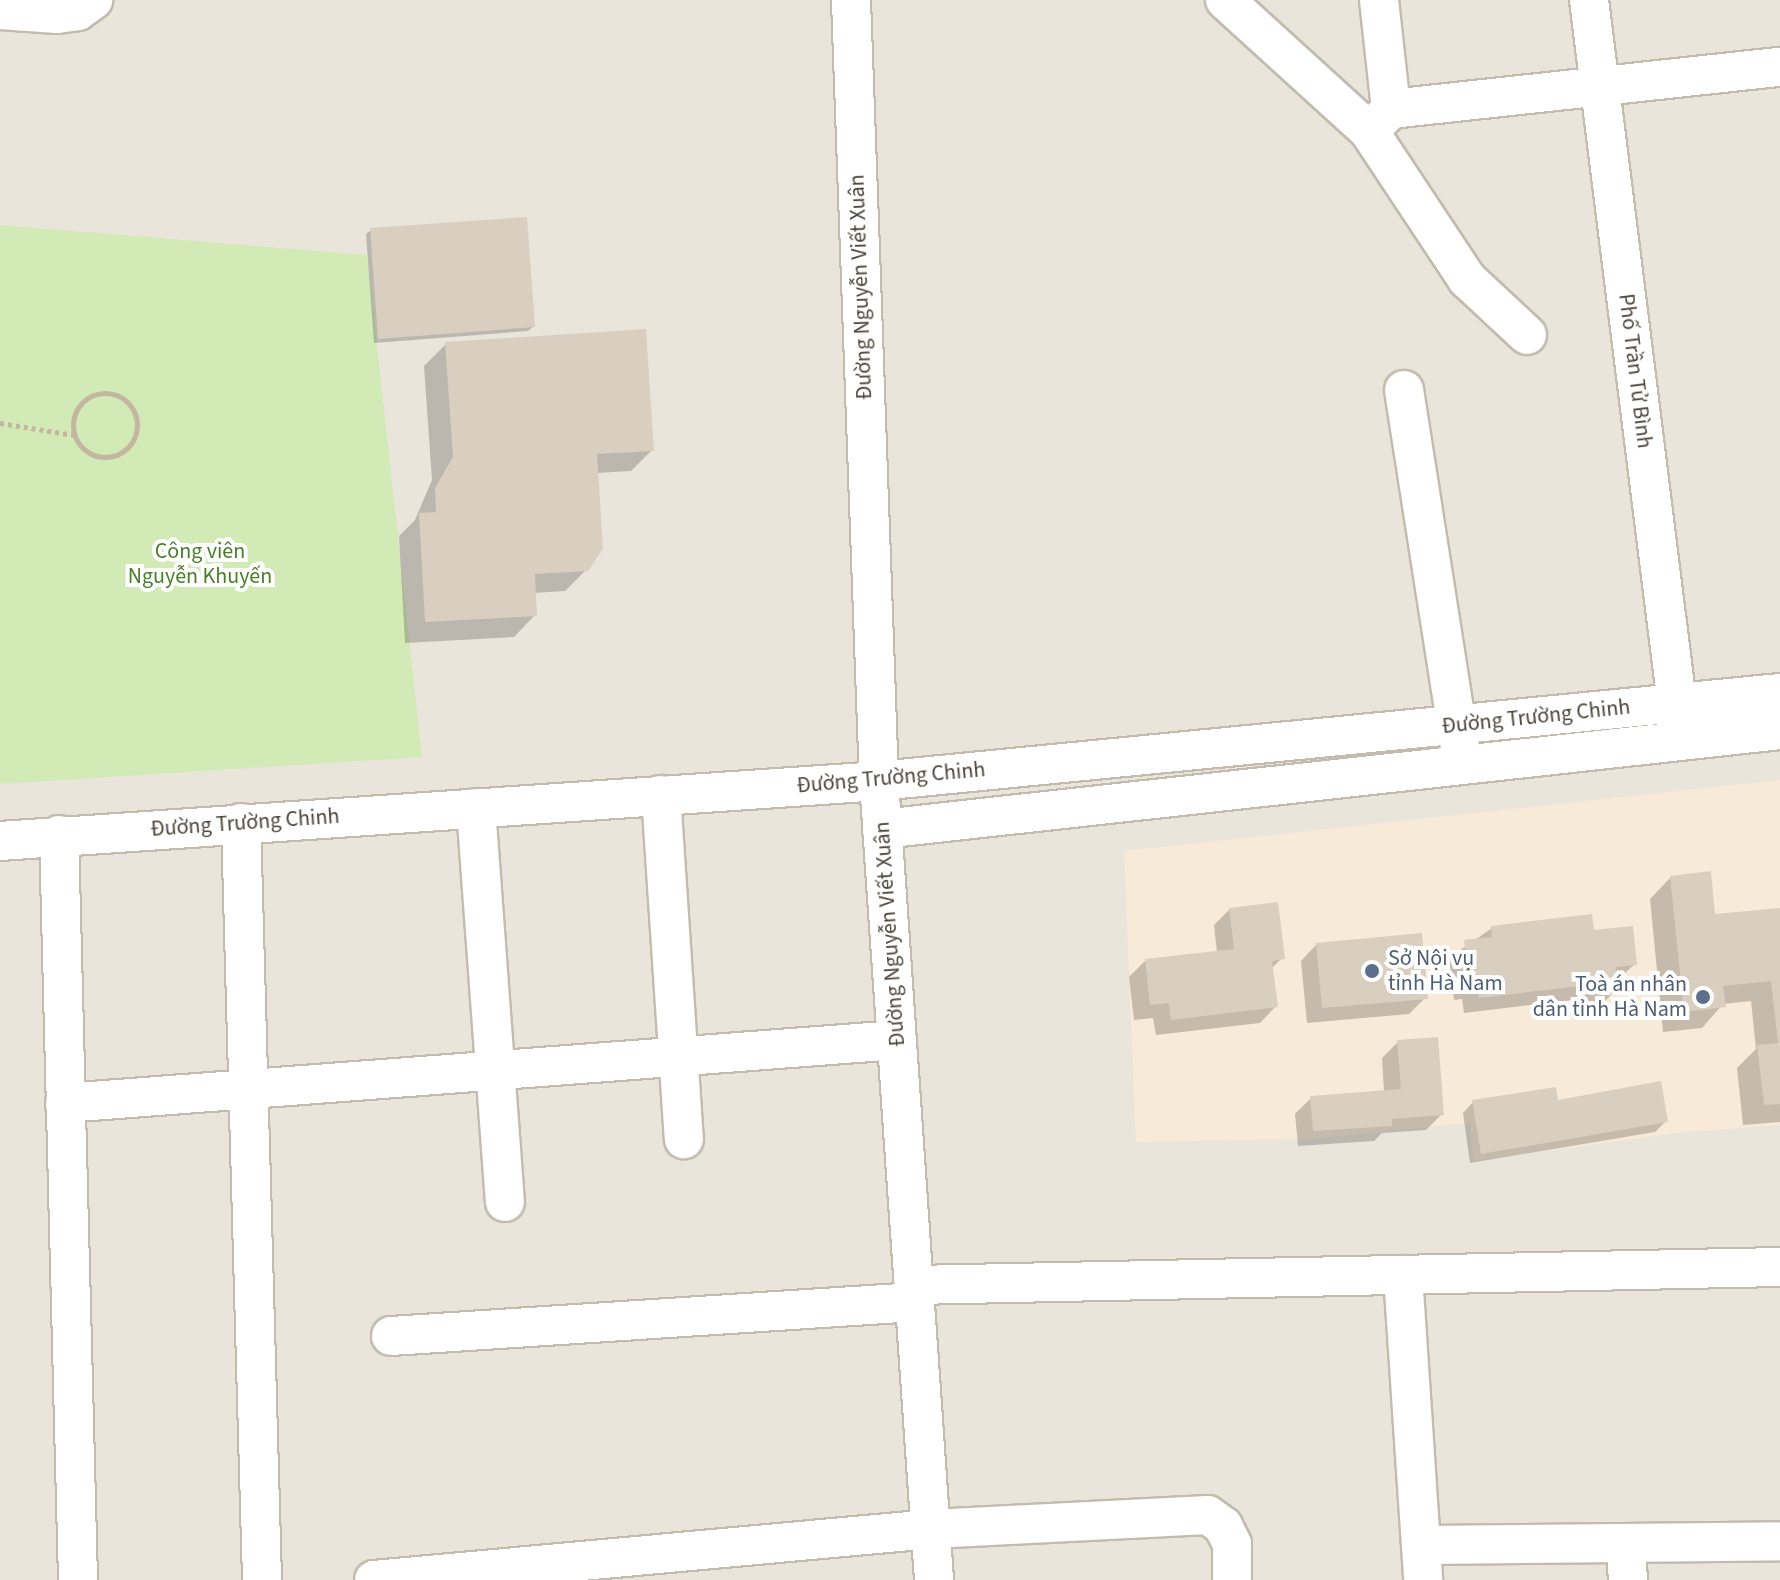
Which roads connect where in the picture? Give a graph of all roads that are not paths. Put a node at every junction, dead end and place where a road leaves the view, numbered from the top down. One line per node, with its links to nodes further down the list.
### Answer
1 (93, 0): 6 (street)
2 (851, 0): 19 (street, Đường Nguyễn Viết Xuân)
3 (1225, 0): 9 (street)
4 (1379, 0): 9 (street)
5 (1589, 0): 8 (street, Phố Trần Tử Bình)
6 (0, 10)
7 (1780, 67): 8 (street)
8 (1598, 84): 9 (street); 13 (street, Phố Trần Tử Bình)
9 (1380, 120): 10 (street)
10 (1527, 335)
11 (1404, 390): 14 (street)
12 (1780, 693): 13 (street, Đường Trường Chinh)
13 (1678, 703): 14 (street, Đường Trường Chinh); 16 (street, Phố Trần Tử Bình)
14 (1456, 724): 17 (street, Đường Trường Chinh); 18 (street)
15 (1780, 730): 16 (street, Đường Trường Chinh)
16 (1681, 741): 18 (street, Đường Trường Chinh)
17 (1176, 752): 19 (street, Đường Trường Chinh); 21 (street)
18 (1462, 765): 21 (street, Đường Trường Chinh)
19 (879, 781): 20 (street, Đường Trường Chinh); 24 (street, Đường Nguyễn Viết Xuân)
20 (661, 795): 22 (street, Đường Trường Chinh); 28 (street)
21 (1180, 796): 24 (street, Đường Trường Chinh)
22 (476, 808): 23 (street, Đường Trường Chinh); 29 (street)
23 (241, 823): 25 (street, Đường Trường Chinh); 30 (street)
24 (882, 829): 27 (street, Đường Nguyễn Viết Xuân)
25 (59, 835): 26 (street, Đường Trường Chinh); 31 (street)
26 (0, 841)
27 (897, 1040): 28 (street); 36 (street, Đường Nguyễn Viết Xuân)
28 (677, 1057): 29 (street); 32 (street)
29 (497, 1070): 30 (street); 33 (street)
30 (248, 1090): 31 (street); 44 (street)
31 (65, 1103): 43 (street)
32 (684, 1139)
33 (505, 1202)
34 (1780, 1267): 35 (street)
35 (1403, 1275): 36 (street); 41 (street)
36 (915, 1294): 37 (street); 38 (street, Đường Nguyễn Viết Xuân)
37 (391, 1336)
38 (931, 1529): 42 (street); 46 (street, Đường Nguyễn Viết Xuân); 47 (street)
39 (1780, 1541): 40 (street)
40 (1627, 1562): 41 (street)
41 (1422, 1563)
42 (676, 1566): 45 (street)
43 (78, 1580)
44 (262, 1580)
45 (374, 1580)
46 (934, 1580)
47 (1232, 1580)

